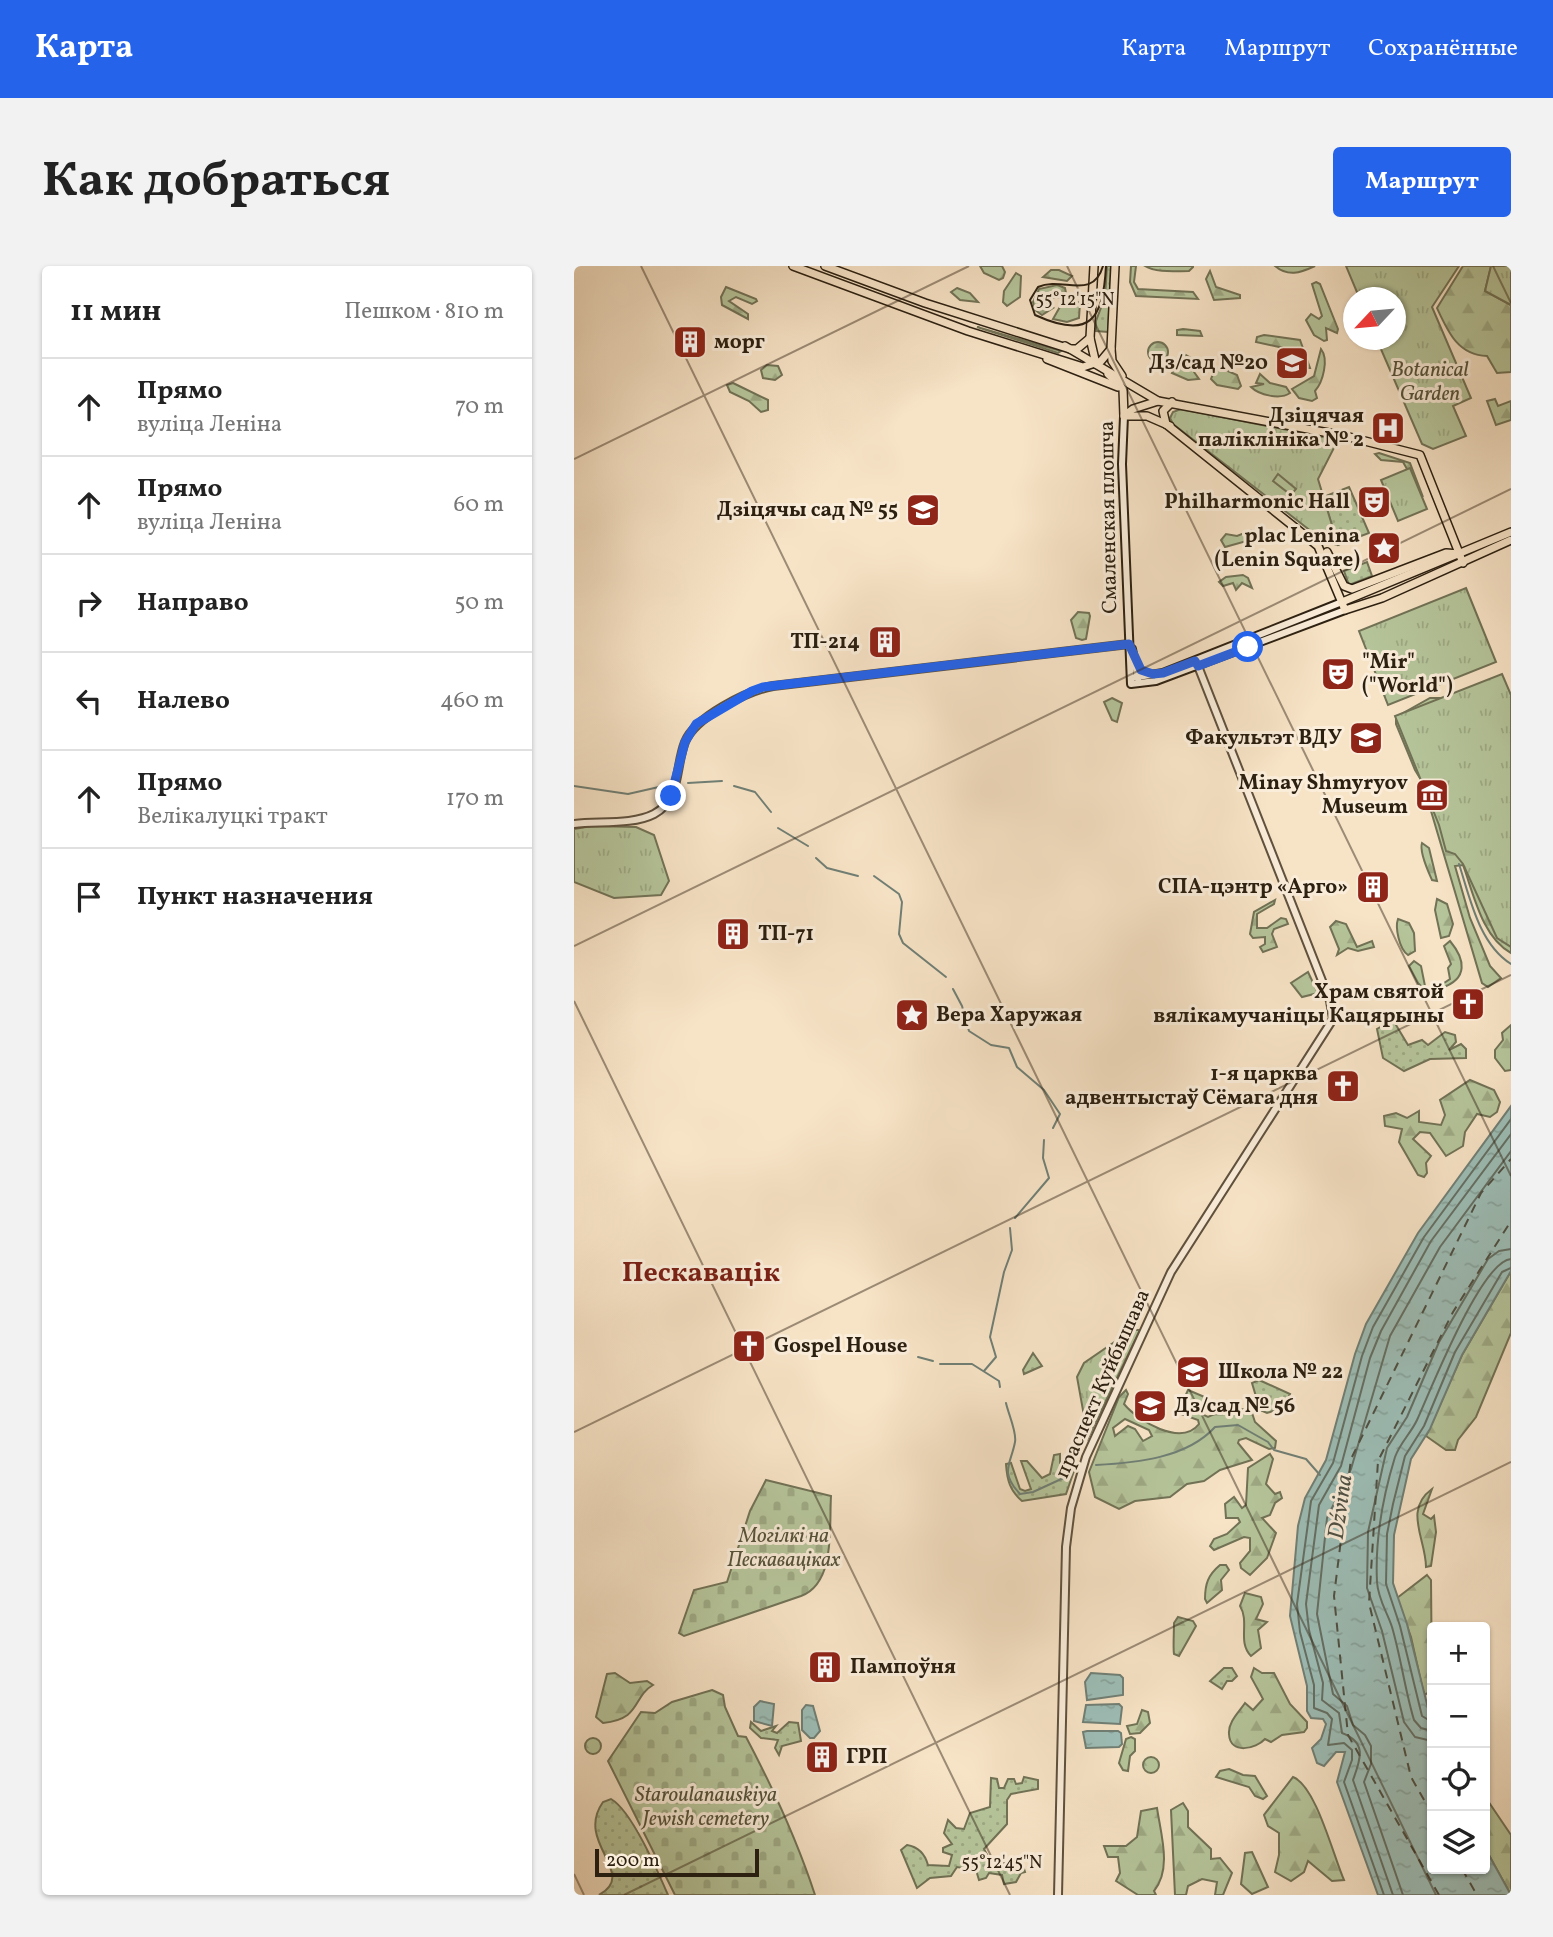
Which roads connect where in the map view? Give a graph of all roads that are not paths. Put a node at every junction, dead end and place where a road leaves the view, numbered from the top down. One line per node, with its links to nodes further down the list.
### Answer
1 (793, 266): 6 (main road)
2 (825, 266): 5 (main road)
3 (1094, 266): 7 (main road)
4 (1115, 266): 10 (main road)
5 (973, 319): 6 (main road); 9 (main road)
6 (968, 331): 8 (main road)
7 (1090, 338): 9 (main road); 11 (main road)
8 (1015, 344): 11 (main road); 12 (main road)
9 (1066, 346): 11 (main road)
10 (1111, 349): 11 (main road); 12 (main road)
11 (1096, 363): 12 (main road)
12 (1125, 386): 13 (main road); 15 (main road, Смаленская плошча)
13 (1158, 401): 14 (main road); 15 (main road)
14 (1172, 402): 16 (main road); 19 (main road)
15 (1124, 416): 16 (main road); 22 (street, Смаленская плошча)
16 (1166, 424): 19 (main road); 21 (main road)
17 (1511, 532): 19 (main road)
18 (1511, 540): 20 (main road)
19 (1460, 554): 20 (main road); 21 (main road)
20 (1463, 563): 21 (main road)
21 (1344, 606): 24 (street)
22 (1129, 644): 23 (street); 26 (street, Смаленская плошча); 27 (street)
23 (1135, 659): 25 (street); 26 (street)
24 (1196, 663): 25 (street); 26 (street); 28 (street, праспект Куйбышава)
25 (1163, 673): 26 (street)
26 (1135, 681)
27 (574, 824)
28 (1058, 1895)

